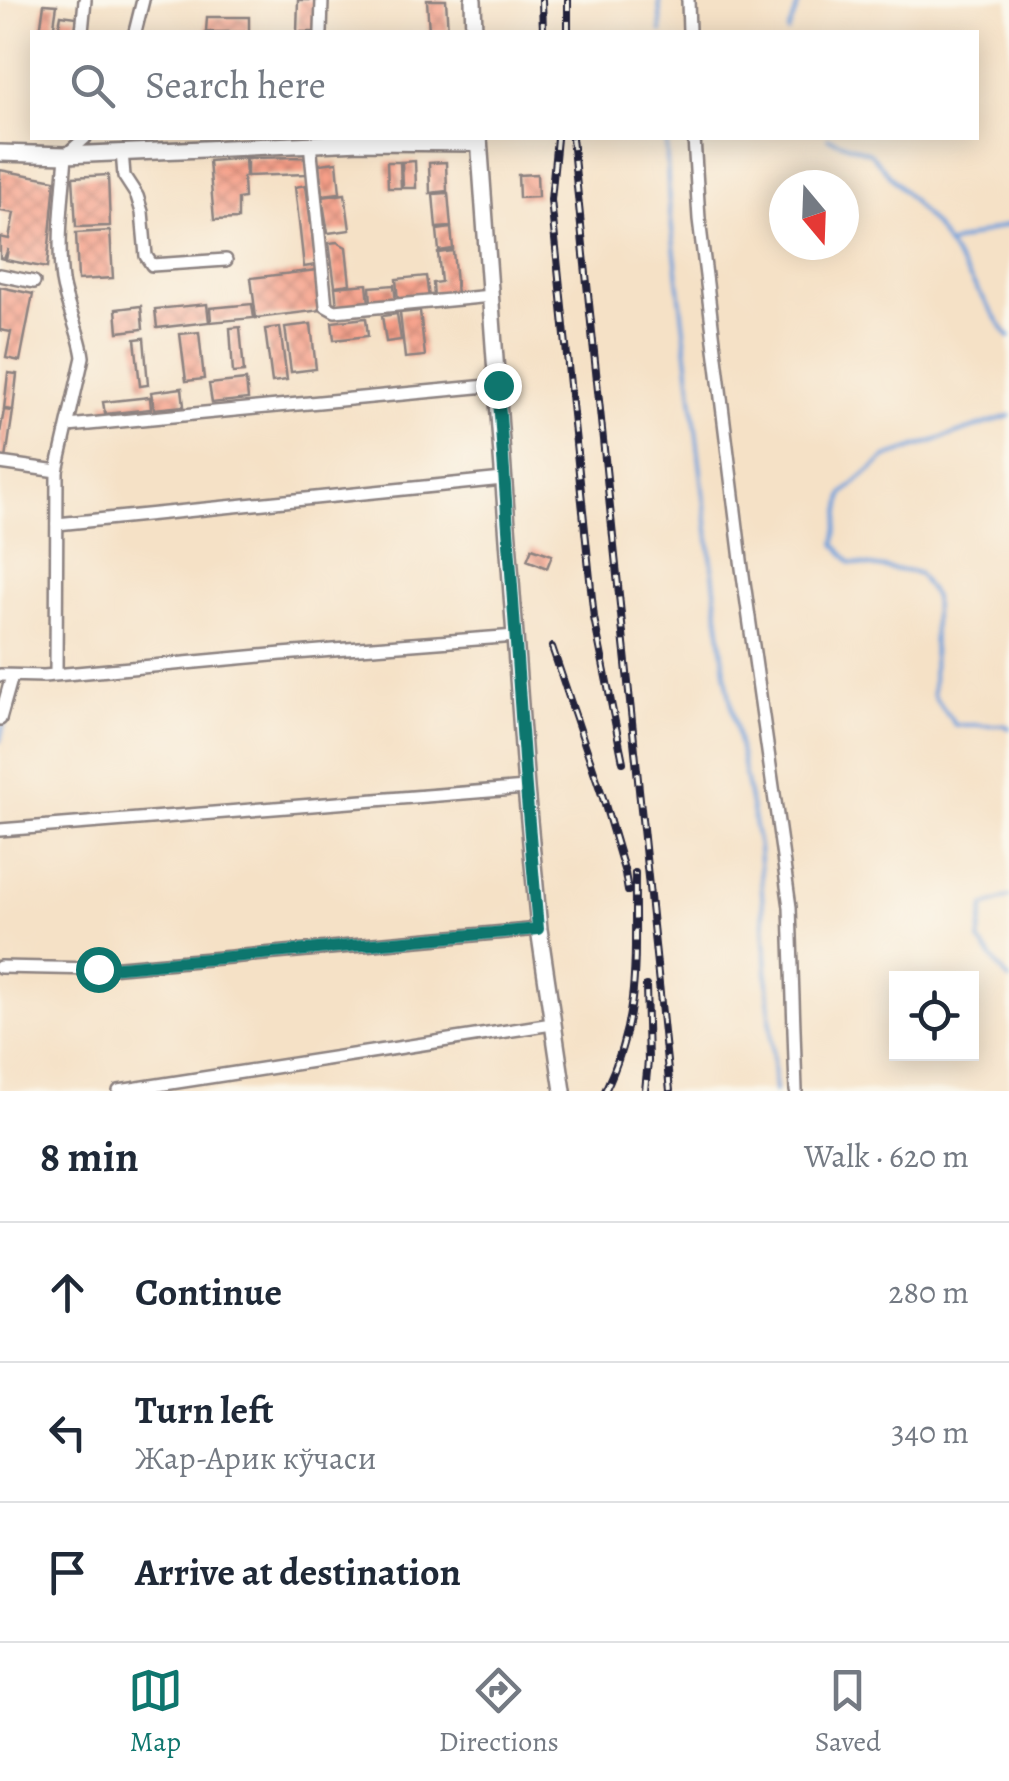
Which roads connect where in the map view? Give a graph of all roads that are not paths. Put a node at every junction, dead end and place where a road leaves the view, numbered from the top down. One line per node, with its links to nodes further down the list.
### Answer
1 (85, 0): 6 (street)
2 (143, 0): 7 (street)
3 (322, 0): 8 (street)
4 (473, 0): 9 (main road)
5 (688, 0): 10 (street)
6 (82, 30)
7 (136, 30)
8 (320, 30)
9 (474, 30)
10 (689, 30)
11 (84, 140): 17 (street)
12 (479, 140): 14 (main road); 21 (main road)
13 (694, 140): 39 (street)
14 (312, 141): 15 (main road); 21 (street)
15 (122, 151): 17 (main road); 18 (street)
16 (0, 153): 17 (main road)
17 (66, 155): 23 (street)
18 (226, 260)
19 (0, 275): 20 (street)
20 (34, 282)
21 (491, 296): 22 (main road)
22 (498, 385): 23 (street); 26 (main road)
23 (68, 426): 25 (street)
24 (0, 463): 25 (street)
25 (57, 471): 27 (street)
26 (503, 479): 27 (street); 28 (main road)
27 (57, 524): 29 (street)
28 (516, 636): 29 (street); 32 (main road)
29 (56, 674): 30 (street)
30 (6, 676): 31 (street)
31 (0, 719)
32 (526, 788): 33 (street); 34 (main road)
33 (0, 830)
34 (538, 929): 35 (street); 36 (main road)
35 (0, 967)
36 (552, 1024): 37 (street); 38 (main road)
37 (119, 1091)
38 (562, 1091)
39 (796, 1091)

